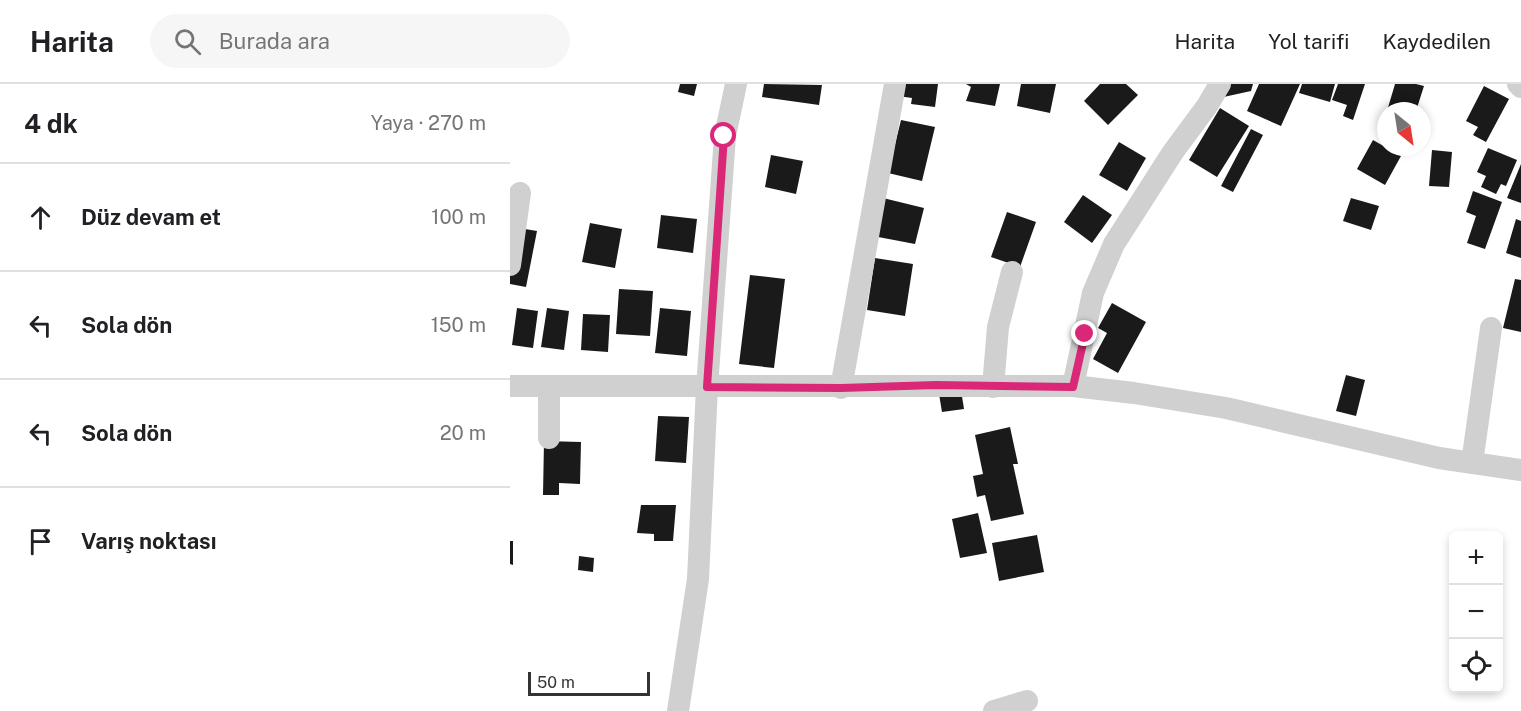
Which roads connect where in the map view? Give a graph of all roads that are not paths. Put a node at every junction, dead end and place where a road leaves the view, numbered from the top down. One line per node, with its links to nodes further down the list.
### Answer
1 (736, 84): 10 (street)
2 (895, 84): 13 (street)
3 (1220, 84): 12 (street)
4 (520, 193): 5 (street)
5 (510, 265)
6 (1012, 272): 11 (street)
7 (1491, 328): 15 (street)
8 (510, 386): 9 (street)
9 (549, 387): 10 (street); 14 (street)
10 (707, 387): 13 (street); 18 (street)
11 (993, 387): 12 (street); 13 (street)
12 (1073, 387): 15 (street)
13 (841, 388)
14 (549, 438)
15 (1472, 463): 16 (street)
16 (1521, 470)
17 (1027, 701): 19 (street)
18 (678, 711)
19 (994, 711)

